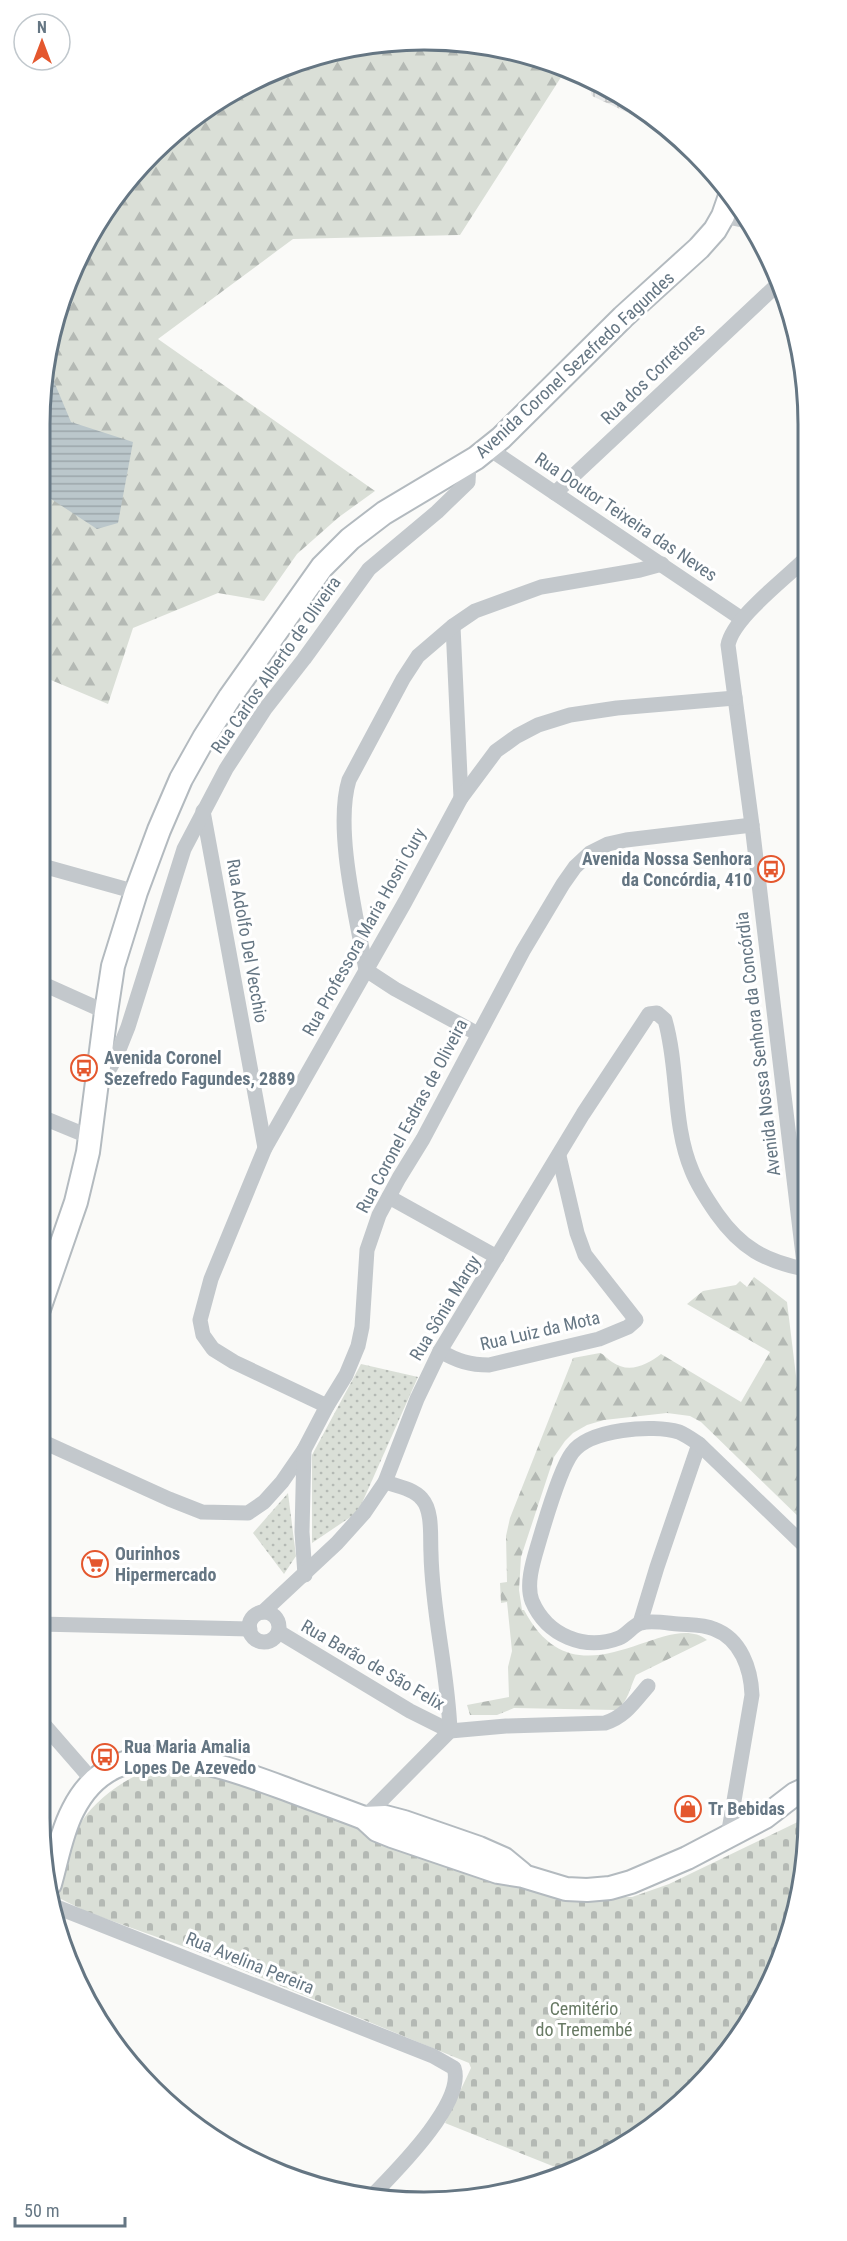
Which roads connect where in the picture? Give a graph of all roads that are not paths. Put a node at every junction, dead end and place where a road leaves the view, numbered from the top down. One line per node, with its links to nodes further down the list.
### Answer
1 (726, 206): 3 (main road, Avenida Coronel Sezefredo Fagundes)
2 (773, 289): 5 (street, Rua dos Corretores)
3 (488, 448): 4 (main road, Avenida Coronel Sezefredo Fagundes); 5 (street, Rua Doutor Teixeira das Neves)
4 (469, 463): 12 (street, Rua Carlos Alberto de Oliveira); 15 (main road, Avenida Coronel Sezefredo Fagundes)
5 (555, 493): 6 (street, Rua Doutor Teixeira das Neves)
6 (662, 564): 8 (street, Rua Doutor Teixeira das Neves); 9 (street)
7 (798, 566): 8 (street, Avenida Nossa Senhora da Concórdia)
8 (742, 619): 10 (street, Avenida Nossa Senhora da Concórdia)
9 (453, 626): 11 (street); 16 (street)
10 (735, 698): 11 (street, Rua Professora Maria Hosni Cury); 13 (street, Avenida Nossa Senhora da Concórdia)
11 (461, 798): 16 (street, Rua Professora Maria Hosni Cury)
12 (203, 811): 20 (street, Rua Carlos Alberto de Oliveira); 23 (street, Rua Adolfo Del Vecchio)
13 (752, 825): 19 (street, Rua Coronel Esdras de Oliveira); 26 (street, Avenida Nossa Senhora da Concórdia)
14 (50, 869): 15 (street)
15 (136, 892): 18 (main road, Avenida Coronel Sezefredo Fagundes)
16 (366, 970): 19 (street); 23 (street, Rua Professora Maria Hosni Cury)
17 (50, 987): 18 (street)
18 (105, 1012): 20 (main road, Avenida Coronel Sezefredo Fagundes)
19 (478, 1034): 25 (street, Rua Coronel Esdras de Oliveira)
20 (96, 1092): 22 (main road, Avenida Coronel Sezefredo Fagundes)
21 (50, 1121): 22 (street)
22 (90, 1137): 29 (main road, Avenida Coronel Sezefredo Fagundes)
23 (265, 1148): 31 (street, Rua Professora Maria Hosni Cury)
24 (559, 1156): 27 (street, Rua Sônia Margy); 28 (street, Rua Sônia Margy); 30 (street, Rua Luiz da Mota)
25 (389, 1197): 27 (street); 31 (street, Rua Coronel Esdras de Oliveira)
26 (798, 1218)
27 (498, 1257): 30 (street, Rua Sônia Margy)
28 (798, 1268)
29 (50, 1277)
30 (440, 1351): 35 (street, Rua Sônia Margy)
31 (327, 1406): 34 (street, Rua Coronel Esdras de Oliveira)
32 (699, 1444): 36 (street); 39 (street); 39 (street)
33 (50, 1445): 34 (street, Rua Coronel Esdras de Oliveira)
34 (304, 1450): 37 (street)
35 (385, 1482): 37 (street, Rua Sônia Margy); 44 (street)
36 (798, 1539)
37 (305, 1575): 38 (street, Rua Sônia Margy)
38 (263, 1612): 41 (street, Rua Sônia Margy); 42 (street)
39 (640, 1623): 51 (street)
40 (50, 1624): 41 (street)
41 (250, 1629): 42 (street)
42 (279, 1632): 44 (street, Rua Barão de São Felix)
43 (648, 1686): 44 (street, Rua Barão de São Felix)
44 (450, 1731): 50 (street)
45 (50, 1732): 46 (street)
46 (93, 1781): 50 (main road); 52 (main road)
47 (798, 1793): 49 (main road)
48 (798, 1808): 49 (main road)
49 (765, 1817): 51 (main road)
50 (364, 1818): 51 (main road)
51 (728, 1836)
52 (54, 1870)
53 (61, 1909): 54 (street, Rua Avelina Pereira)
54 (379, 2188)

